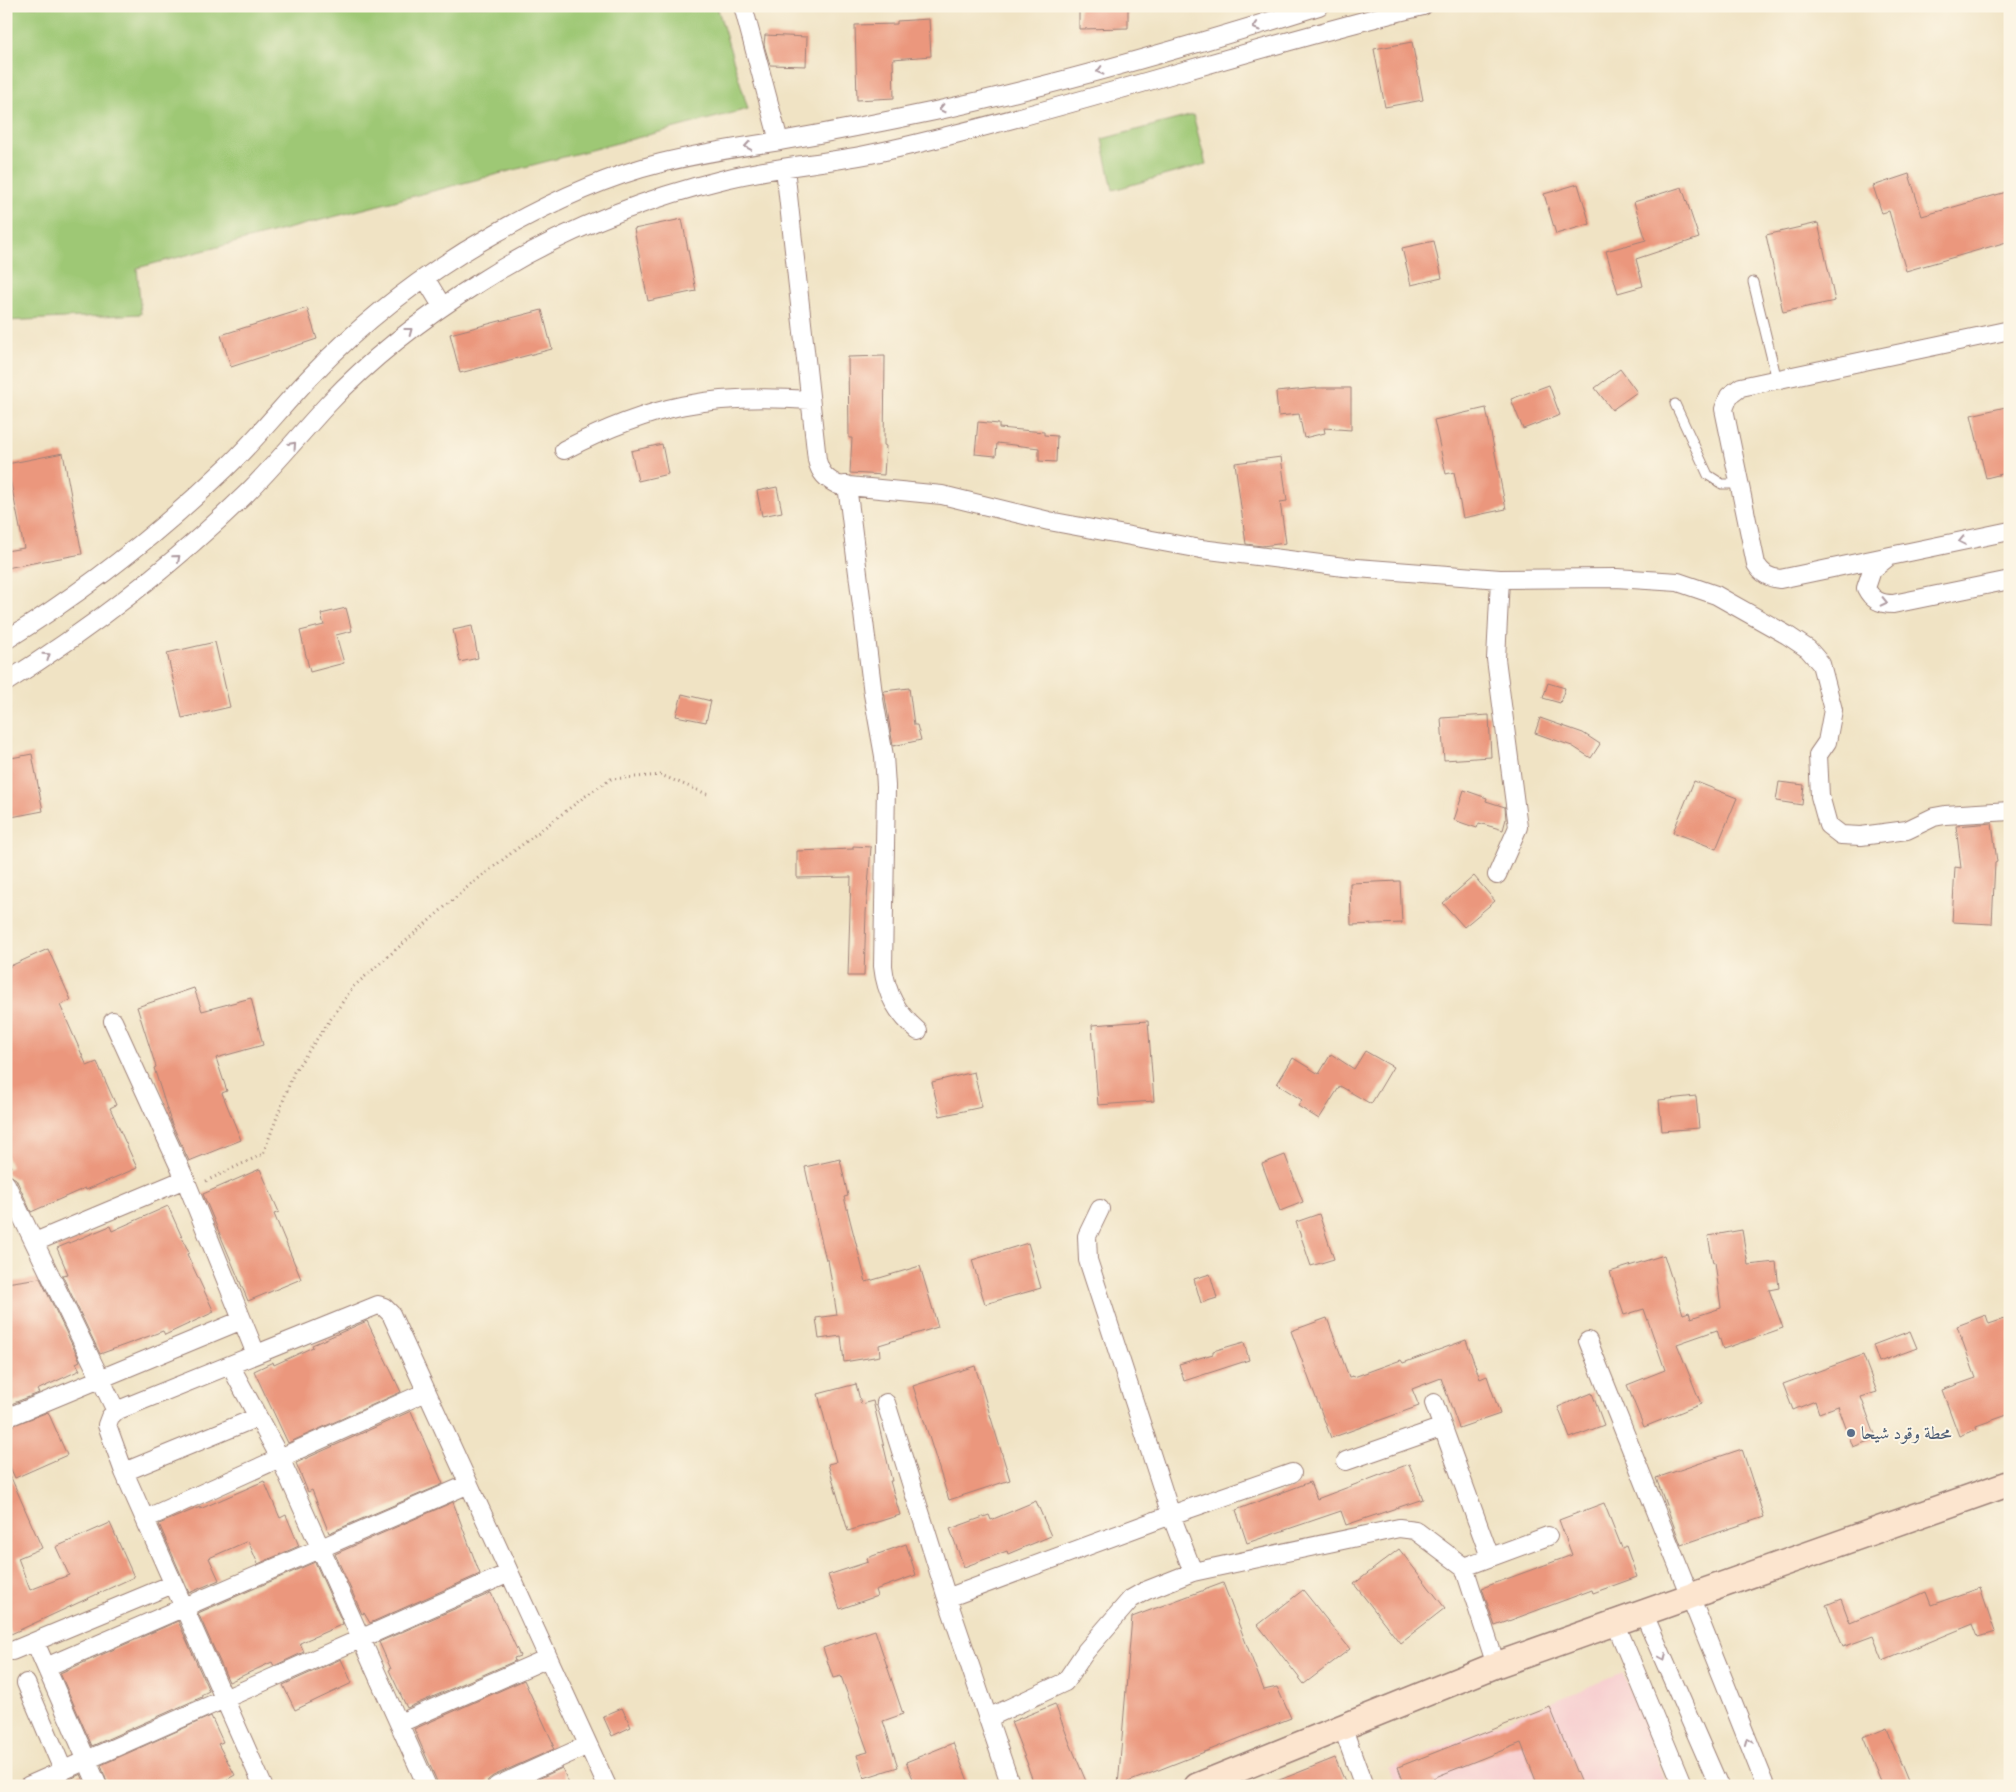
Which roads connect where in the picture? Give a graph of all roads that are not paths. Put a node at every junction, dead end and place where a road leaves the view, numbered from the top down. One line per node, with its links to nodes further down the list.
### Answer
1 (743, 6): 4 (street)
2 (1319, 6): 4 (street, one-way to 4)
3 (1423, 6): 5 (street)
4 (779, 141): 6 (street, one-way to 6)
5 (785, 168): 8 (street); 11 (street)
6 (425, 278): 8 (street); 22 (street)
7 (1753, 282): 10 (lane)
8 (442, 306): 23 (street, one-way to 8)
9 (2010, 330): 10 (street)
10 (1777, 380): 14 (street)
11 (810, 400): 13 (street); 15 (street)
12 (1675, 404): 14 (lane)
13 (564, 450)
14 (1739, 484): 18 (street)
15 (846, 485): 19 (street); 27 (street)
16 (2010, 531): 17 (street, one-way to 17)
17 (1890, 556): 18 (street); 21 (street)
18 (1838, 567): 21 (street)
19 (1500, 579): 24 (street); 25 (street)
20 (2010, 580): 21 (street, one-way to 20)
21 (1866, 588)
22 (6, 640)
23 (6, 682)
24 (2010, 811)
25 (1497, 875)
26 (113, 1021): 29 (street)
27 (918, 1031)
28 (6, 1184): 31 (street)
29 (188, 1184): 31 (street); 32 (street)
30 (1100, 1209): 50 (street)
31 (36, 1242): 36 (street)
32 (242, 1320): 34 (street); 36 (street)
33 (1588, 1341): 59 (street)
34 (256, 1354): 35 (street); 37 (street)
35 (230, 1365): 40 (street); 41 (street)
36 (101, 1379): 40 (street); 42 (street)
37 (426, 1392): 44 (street); 49 (street)
38 (886, 1402): 60 (street)
39 (1434, 1403): 43 (street)
40 (116, 1411): 46 (street)
41 (258, 1417): 44 (street); 46 (street)
42 (6, 1418)
43 (1443, 1427): 45 (street); 54 (street)
44 (280, 1458): 51 (street); 53 (street)
45 (1346, 1461)
46 (124, 1472): 51 (street)
47 (1292, 1473): 50 (street)
48 (2010, 1483): 59 (main road)
49 (469, 1484): 53 (street); 57 (street)
50 (1171, 1515): 56 (street); 60 (street)
51 (145, 1519): 58 (street)
52 (1548, 1536): 54 (street)
53 (321, 1548): 61 (street); 64 (street)
54 (1490, 1558): 55 (street)
55 (1464, 1567): 56 (street); 68 (street)
56 (1193, 1572): 72 (street)
57 (509, 1573): 64 (street); 67 (street)
58 (173, 1584): 61 (street); 65 (street)
59 (1690, 1596): 62 (main road); 89 (street, one-way to 59)
60 (947, 1598): 72 (street)
61 (184, 1608): 69 (street); 71 (street)
62 (1643, 1612): 63 (main road); 88 (street, one-way to 88)
63 (1615, 1622): 68 (main road); 87 (street)
64 (361, 1639): 71 (street); 73 (street)
65 (35, 1642): 66 (street); 69 (street)
66 (12, 1651)
67 (548, 1658): 73 (street); 75 (street)
68 (1496, 1665): 74 (main road)
69 (46, 1667): 76 (street)
70 (26, 1683): 77 (street)
71 (226, 1699): 76 (street); 78 (street)
72 (988, 1718): 84 (street)
73 (400, 1723): 81 (street)
74 (1342, 1726): 85 (main road); 86 (street)
75 (588, 1745): 82 (street); 83 (street)
76 (87, 1760): 77 (street); 80 (street)
77 (63, 1770): 79 (street)
78 (261, 1785)
79 (28, 1786)
80 (98, 1786)
81 (427, 1786)
82 (497, 1786)
83 (607, 1786)
84 (1010, 1786)
85 (1197, 1786)
86 (1364, 1786)
87 (1683, 1786)
88 (1719, 1786)
89 (1766, 1786)

